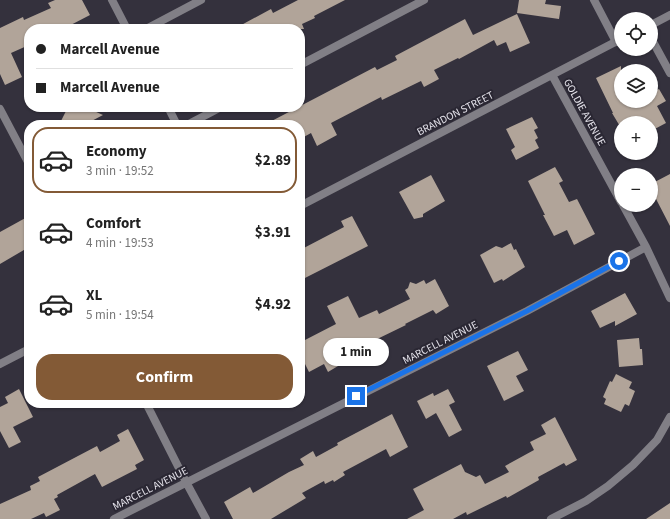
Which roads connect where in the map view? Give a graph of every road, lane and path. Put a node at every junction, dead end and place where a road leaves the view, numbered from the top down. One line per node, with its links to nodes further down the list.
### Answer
1 (112, 0): 7 (street)
2 (201, 0): 8 (street)
3 (424, 0): 12 (street)
4 (594, 0): 9 (street)
5 (670, 15): 6 (street)
6 (658, 21)
7 (124, 24)
8 (155, 24)
9 (614, 33)
10 (614, 44): 14 (street, BRANDON STREET)
11 (658, 51): 13 (street)
12 (305, 62)
13 (670, 73)
14 (552, 75): 19 (street, GOLDIE AVENUE); 20 (street, BRANDON STREET)
15 (0, 109): 18 (street)
16 (212, 112): 17 (street)
17 (196, 120)
18 (24, 155)
19 (614, 189)
20 (305, 203)
21 (627, 212): 22 (street)
22 (646, 247): 23 (street); 28 (street, MARCELL AVENUE)
23 (670, 298)
24 (24, 352): 25 (street)
25 (0, 364)
26 (149, 408): 28 (street)
27 (670, 417): 31 (street)
28 (186, 482): 29 (street, MARCELL AVENUE); 30 (street)
29 (114, 519)
30 (206, 519)
31 (551, 519)

